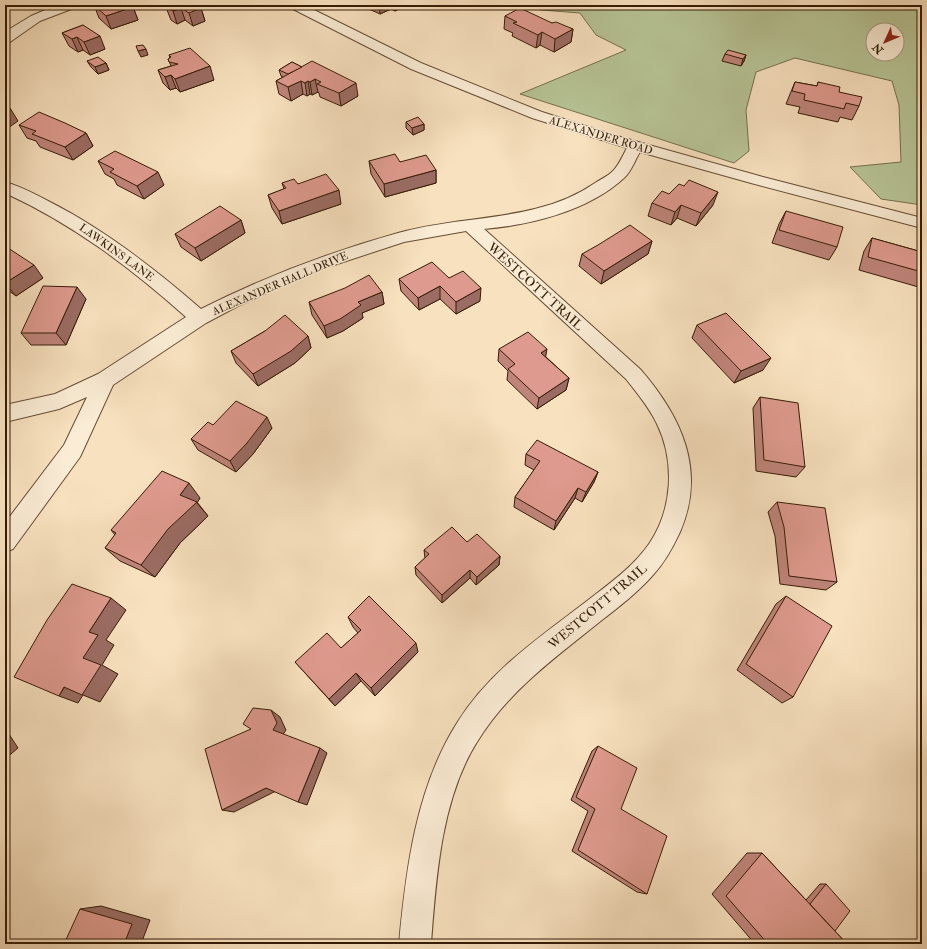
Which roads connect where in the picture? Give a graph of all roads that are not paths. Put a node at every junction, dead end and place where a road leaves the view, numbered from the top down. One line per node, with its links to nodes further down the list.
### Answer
1 (70, 5): 3 (street)
2 (295, 5): 4 (street, ALEXANDER ROAD)
3 (5, 39)
4 (636, 146): 6 (street, ALEXANDER ROAD); 7 (street, ALEXANDER HALL DRIVE)
5 (5, 186): 8 (street, LAWKINS LANE)
6 (922, 223)
7 (469, 225): 8 (street, ALEXANDER HALL DRIVE); 12 (street, WESTCOTT TRAIL)
8 (199, 318): 9 (street, ALEXANDER HALL DRIVE)
9 (105, 380): 10 (street, ALEXANDER HALL DRIVE); 11 (street)
10 (5, 414)
11 (5, 541)
12 (415, 944)

